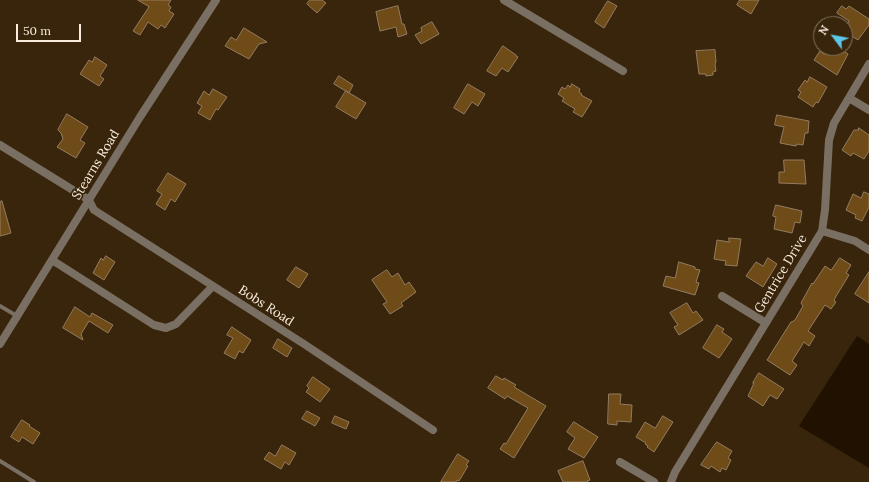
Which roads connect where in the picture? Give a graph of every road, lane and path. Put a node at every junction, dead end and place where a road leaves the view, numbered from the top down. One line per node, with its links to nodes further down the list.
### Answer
1 (216, 0): 8 (street, Stearns Road)
2 (504, 0): 4 (street)
3 (869, 64): 5 (street, Gentrice Drive)
4 (623, 71)
5 (849, 98): 6 (street); 9 (street, Gentrice Drive)
6 (869, 110)
7 (0, 145): 8 (street, Bobs Road)
8 (89, 200): 11 (street, Stearns Road); 12 (street, Bobs Road)
9 (822, 231): 10 (street); 16 (street, Gentrice Drive)
10 (869, 250)
11 (52, 260): 12 (street); 15 (street, Stearns Road)
12 (213, 286): 18 (street, Bobs Road)
13 (722, 296): 16 (street)
14 (0, 306): 15 (lane)
15 (17, 316): 17 (street, Stearns Road)
16 (766, 323): 23 (street, Gentrice Drive)
17 (0, 344)
18 (433, 430)
19 (0, 461): 21 (lane)
20 (620, 462): 22 (street)
21 (34, 482)
22 (654, 482)
23 (671, 482)

